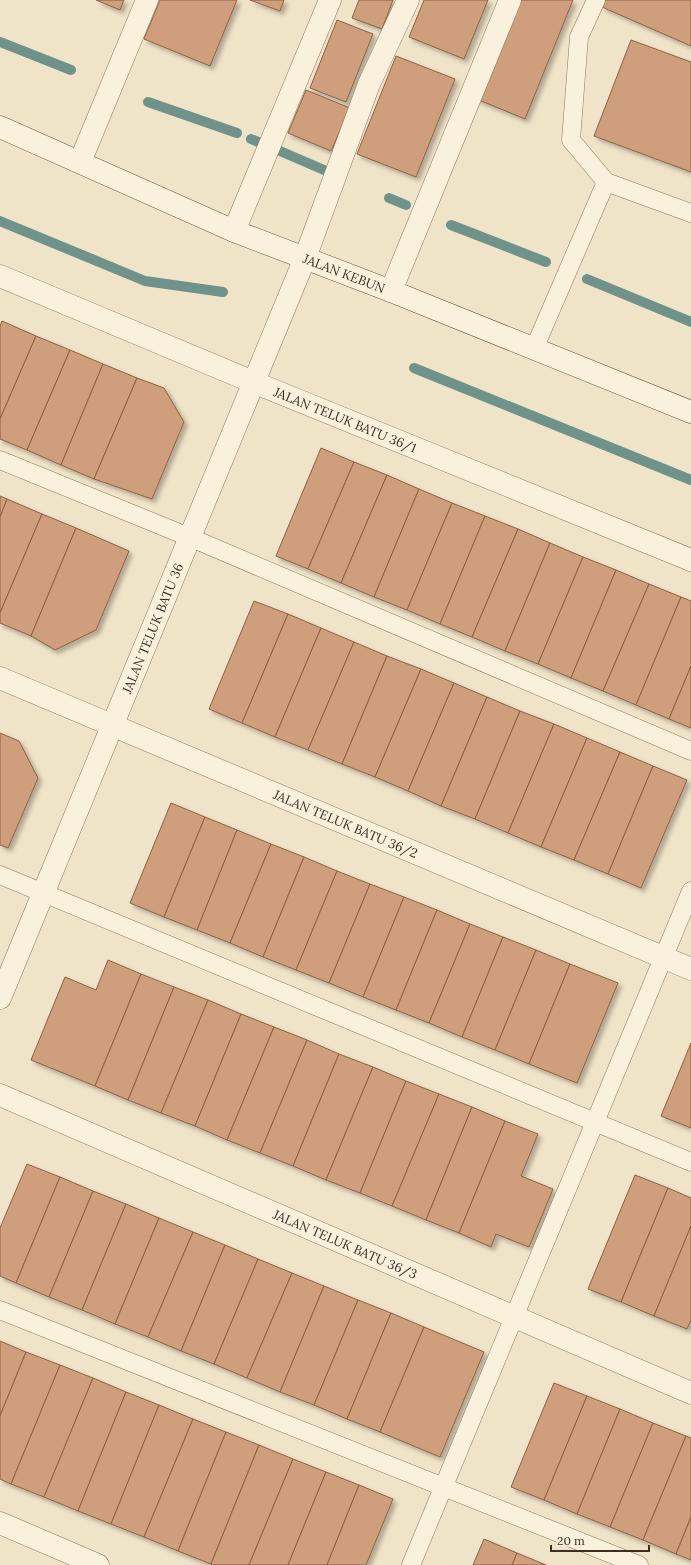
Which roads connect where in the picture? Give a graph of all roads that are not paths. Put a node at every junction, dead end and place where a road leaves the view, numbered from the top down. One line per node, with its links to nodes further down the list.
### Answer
1 (147, 0): 7 (street)
2 (330, 0): 10 (street)
3 (408, 0): 11 (street, JALAN TELUK BATU 36)
4 (510, 0): 13 (street)
5 (596, 0): 8 (lane)
6 (0, 127): 7 (street, JALAN KEBUN)
7 (80, 162): 10 (street, JALAN KEBUN)
8 (606, 182): 9 (lane); 14 (lane)
9 (691, 213)
10 (234, 231): 11 (street, JALAN KEBUN)
11 (305, 258): 13 (street, JALAN KEBUN); 15 (street, JALAN TELUK BATU 36)
12 (0, 276): 15 (street, JALAN TELUK BATU 36/1)
13 (391, 291): 14 (street, JALAN KEBUN)
14 (534, 349): 16 (street, JALAN KEBUN)
15 (253, 382): 18 (street, JALAN TELUK BATU 36); 19 (street, JALAN TELUK BATU 36/1)
16 (691, 412)
17 (0, 460): 18 (lane)
18 (189, 537): 21 (street, JALAN TELUK BATU 36); 22 (lane)
19 (691, 560)
20 (0, 678): 21 (street, JALAN TELUK BATU 36/2)
21 (112, 725): 25 (street, JALAN TELUK BATU 36); 26 (street, JALAN TELUK BATU 36/2)
22 (691, 751)
23 (0, 875): 25 (lane)
24 (691, 891): 26 (lane)
25 (44, 893): 28 (street, JALAN TELUK BATU 36); 30 (lane)
26 (664, 957): 27 (street, JALAN TELUK BATU 36/2); 30 (lane)
27 (691, 969)
28 (0, 998)
29 (0, 1095): 33 (street, JALAN TELUK BATU 36/3)
30 (595, 1121): 31 (lane); 33 (lane)
31 (691, 1162)
32 (0, 1310): 35 (lane)
33 (514, 1317): 34 (street, JALAN TELUK BATU 36/3); 35 (lane)
34 (691, 1393)
35 (444, 1486): 38 (lane); 39 (lane)
36 (0, 1523): 37 (street)
37 (98, 1565)
38 (411, 1565)
39 (640, 1565)

